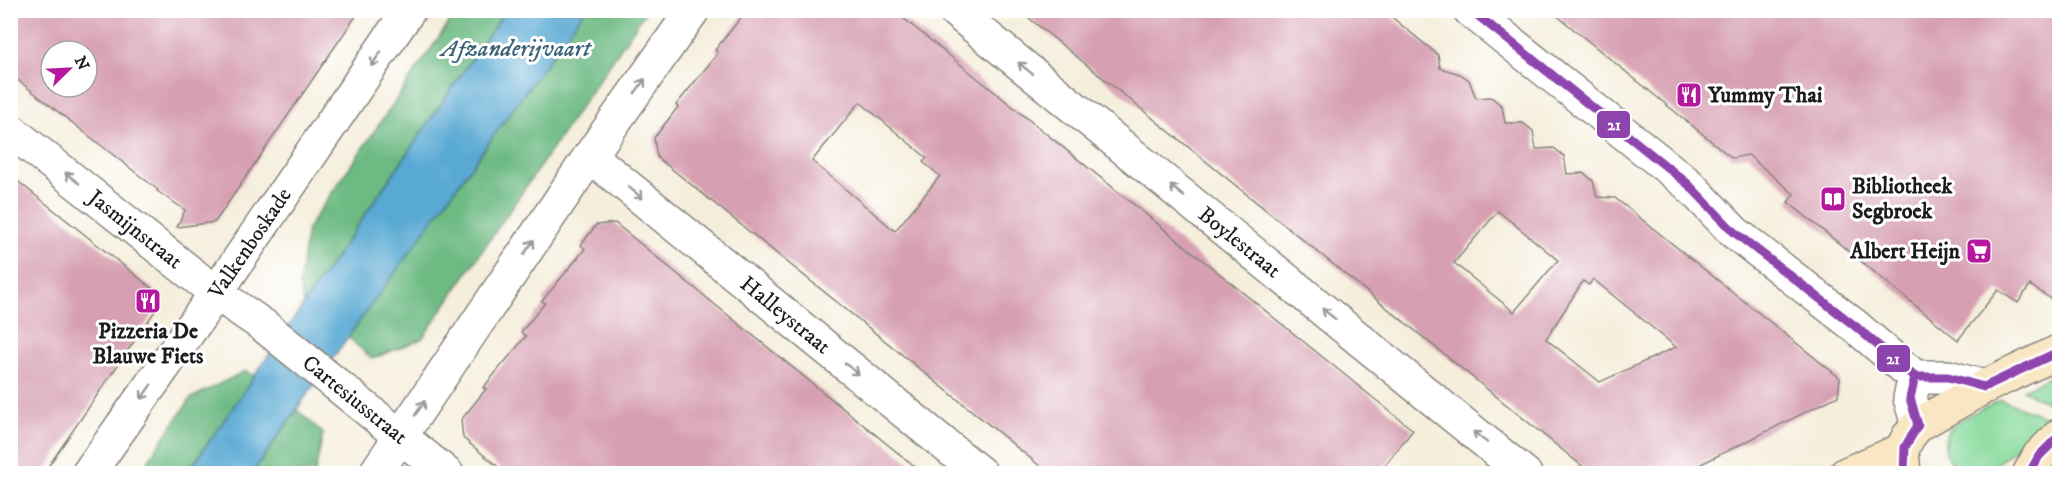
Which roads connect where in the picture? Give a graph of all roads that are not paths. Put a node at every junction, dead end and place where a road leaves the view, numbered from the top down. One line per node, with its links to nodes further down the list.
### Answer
1 (409, 10): 7 (street, Valkenboskade, one-way to 7)
2 (693, 10): 6 (street, one-way to 2)
3 (954, 10): 19 (street, Boylestraat, one-way to 3)
4 (1470, 10): 10 (street)
5 (10, 130): 7 (street, Jasmijnstraat, one-way to 5)
6 (590, 156): 13 (street, one-way to 6); 18 (street, Halleystraat, one-way to 18)
7 (216, 293): 8 (street, Jasmijnstraat); 15 (street, Valkenboskade, one-way to 15)
8 (264, 326): 13 (street, Cartesiusstraat)
9 (2060, 351): 11 (street)
10 (1915, 377): 11 (street); 14 (street)
11 (1984, 387): 14 (street)
12 (2060, 435): 21 (street)
13 (401, 436): 16 (street); 17 (street, Cartesiusstraat)
14 (1908, 449): 20 (street)
15 (88, 474)
16 (375, 474)
17 (447, 474)
18 (981, 474)
19 (1526, 474)
20 (1846, 474)
21 (2029, 474)

